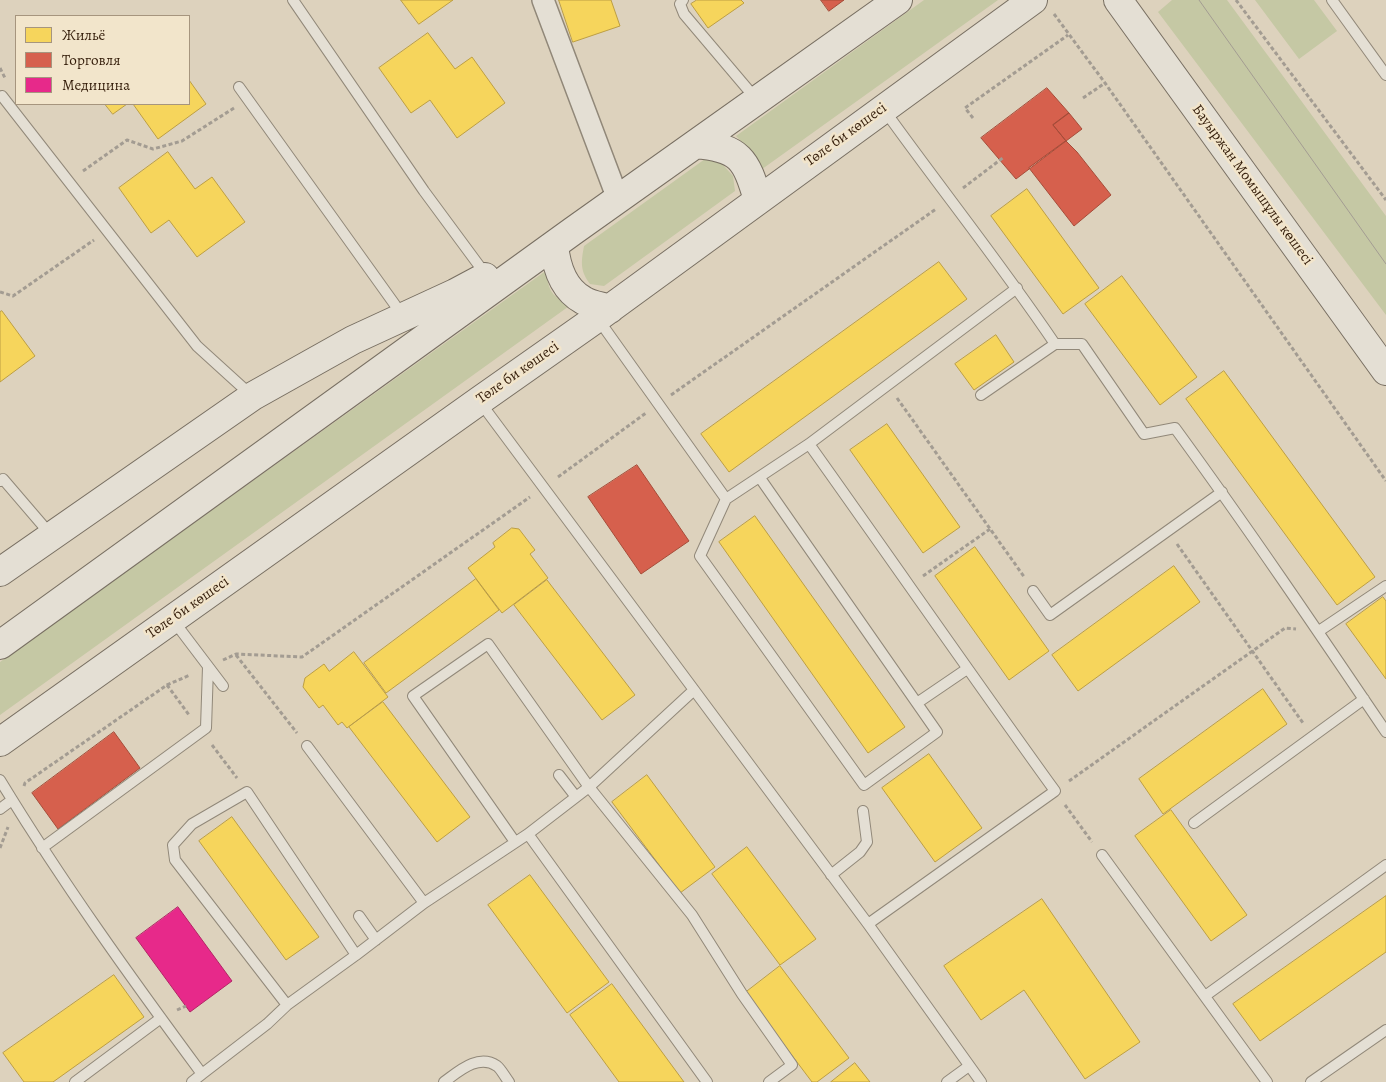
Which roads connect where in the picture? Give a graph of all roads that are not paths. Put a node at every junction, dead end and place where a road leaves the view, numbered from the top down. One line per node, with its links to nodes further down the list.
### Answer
1 (293, 0): 17 (lane)
2 (543, 0): 14 (street)
3 (683, 0): 11 (lane)
4 (898, 0): 11 (main road)
5 (1118, 0): 22 (main road, Бауыржан Момышұлы көшесі)
6 (1332, 0): 8 (lane)
7 (1039, 8): 12 (main road, Төле би көшесі)
8 (1386, 75)
9 (239, 87): 20 (lane)
10 (2, 96): 24 (lane)
11 (757, 100): 13 (main road)
12 (883, 108): 15 (main road, Төле би көшесі); 18 (lane)
13 (696, 144): 14 (main road); 15 (main road)
14 (618, 199): 16 (main road)
15 (758, 200): 19 (main road, Төле би көшесі)
16 (563, 238): 17 (main road); 19 (main road); 37 (main road)
17 (487, 276): 20 (main road)
18 (1017, 288): 21 (lane); 26 (lane)
19 (603, 314): 25 (main road, Төле би көшесі); 30 (lane)
20 (403, 317): 24 (main road)
21 (1055, 344): 23 (lane); 29 (lane)
22 (1386, 371)
23 (981, 395)
24 (253, 396): 31 (main road)
25 (479, 401): 35 (main road, Төле би көшесі); 41 (lane)
26 (809, 444): 27 (lane); 39 (lane)
27 (760, 478): 30 (lane); 43 (lane)
28 (1, 479): 31 (lane)
29 (1222, 492): 34 (lane); 36 (lane)
30 (726, 500): 43 (lane)
31 (52, 536): 32 (main road)
32 (0, 572)
33 (1386, 586): 36 (lane)
34 (1033, 591)
35 (172, 619): 38 (lane); 45 (main road, Төле би көшесі)
36 (1319, 631): 42 (lane)
37 (0, 645)
38 (208, 667): 40 (lane); 57 (lane)
39 (967, 669): 43 (lane); 63 (lane)
40 (223, 686)
41 (694, 690): 49 (lane); 60 (lane)
42 (1364, 699): 44 (lane); 54 (lane)
43 (917, 703)
44 (1386, 732)
45 (0, 742)
46 (307, 746): 61 (lane)
47 (559, 775): 50 (lane)
48 (0, 780): 51 (lane)
49 (589, 787): 50 (lane); 56 (lane); 77 (lane)
50 (576, 797): 55 (lane)
51 (14, 803): 52 (lane); 57 (lane)
52 (0, 809)
53 (863, 811): 60 (lane)
54 (1194, 823)
55 (528, 834): 56 (lane); 76 (lane)
56 (515, 842): 61 (lane)
57 (42, 848): 68 (lane)
58 (1102, 855): 66 (lane)
59 (1386, 865): 66 (lane)
60 (831, 875): 63 (lane)
61 (424, 903): 64 (lane)
62 (359, 916): 64 (lane)
63 (868, 924): 70 (lane)
64 (376, 940): 65 (lane)
65 (356, 956): 67 (lane); 67 (lane)
66 (1205, 996): 80 (lane)
67 (287, 1004): 71 (lane)
68 (161, 1018): 71 (lane); 72 (lane)
69 (1386, 1030): 81 (lane)
70 (969, 1066): 78 (lane); 79 (lane)
71 (202, 1074): 73 (lane)
72 (75, 1082)
73 (192, 1082)
74 (444, 1082): 75 (lane)
75 (508, 1082)
76 (707, 1082)
77 (769, 1082)
78 (947, 1082)
79 (981, 1082)
80 (1267, 1082)
81 (1312, 1082)

